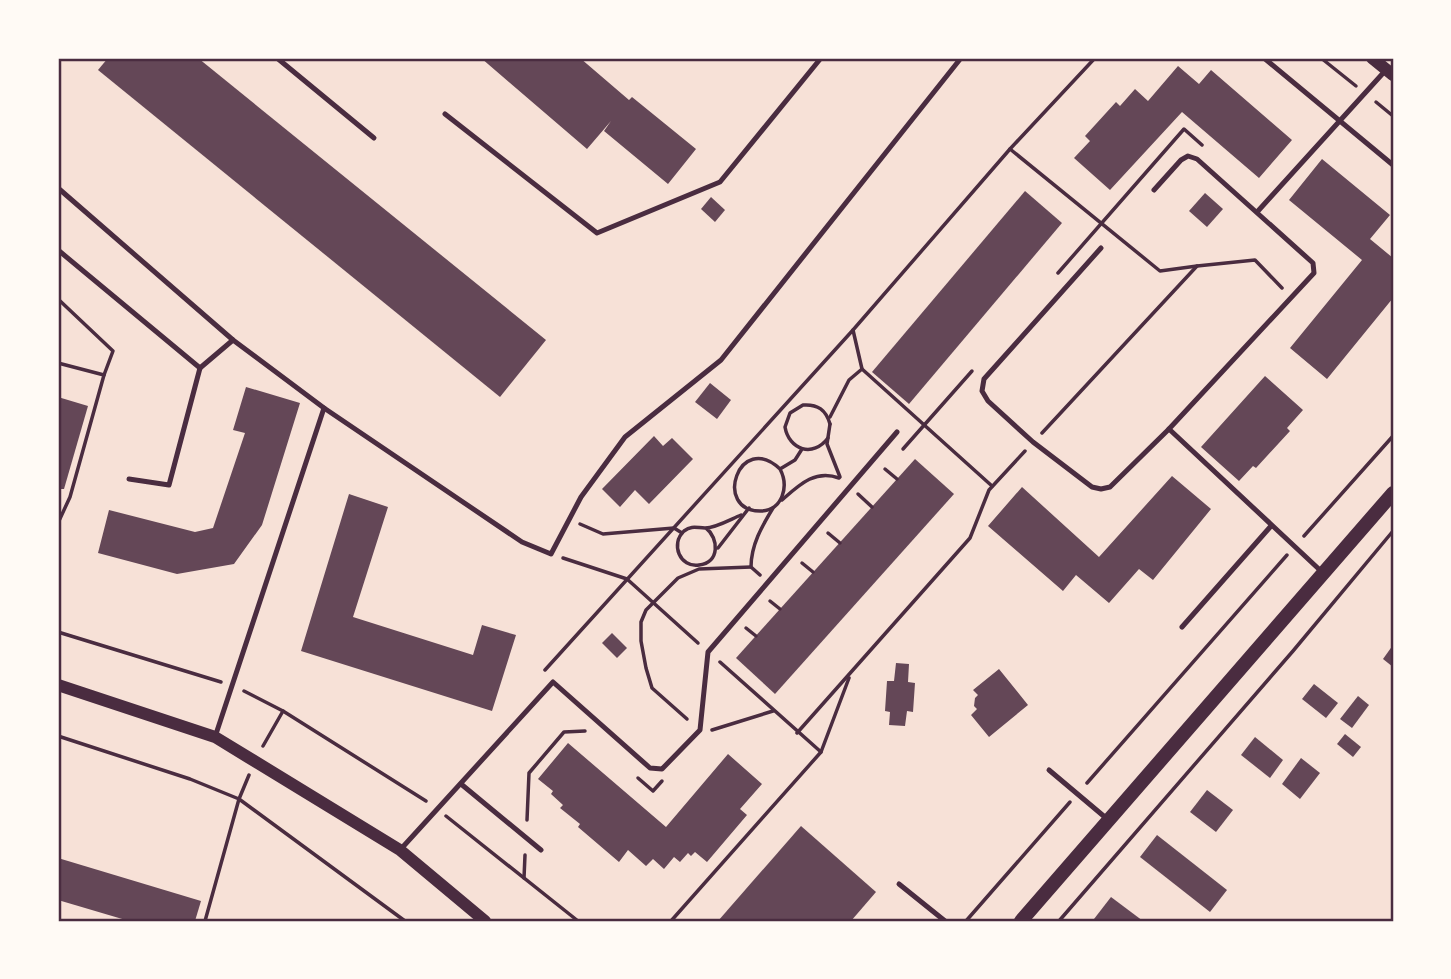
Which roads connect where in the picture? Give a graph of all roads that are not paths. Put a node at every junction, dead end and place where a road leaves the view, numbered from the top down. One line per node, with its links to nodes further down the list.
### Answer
1 (277, 58): 9 (lane)
2 (821, 58): 7 (lane)
3 (961, 58): 18 (lane)
4 (1264, 58): 8 (lane)
5 (1372, 58): 6 (street)
6 (1390, 72): 8 (lane)
7 (444, 114)
8 (1340, 121): 10 (lane); 13 (lane)
9 (374, 138)
10 (1393, 165)
11 (58, 188): 16 (lane)
12 (1154, 190): 13 (lane)
13 (1258, 211): 19 (lane)
14 (1101, 248): 19 (lane)
15 (58, 250): 17 (lane)
16 (233, 340): 17 (lane); 18 (lane)
17 (200, 368): 21 (lane)
18 (324, 408): 27 (lane)
19 (1169, 429): 23 (lane)
20 (897, 432): 29 (lane)
21 (129, 479)
22 (1393, 493): 24 (main road)
23 (1271, 526): 24 (lane); 25 (lane)
24 (1324, 574): 30 (main road)
25 (1182, 627)
26 (58, 685): 27 (street)
27 (215, 737): 31 (street)
28 (1049, 770): 30 (lane)
29 (461, 784): 31 (lane); 32 (lane)
30 (1109, 820): 36 (main road)
31 (400, 850): 34 (street)
32 (541, 850)
33 (899, 884): 35 (lane)
34 (485, 921)
35 (945, 921)
36 (1021, 921)

